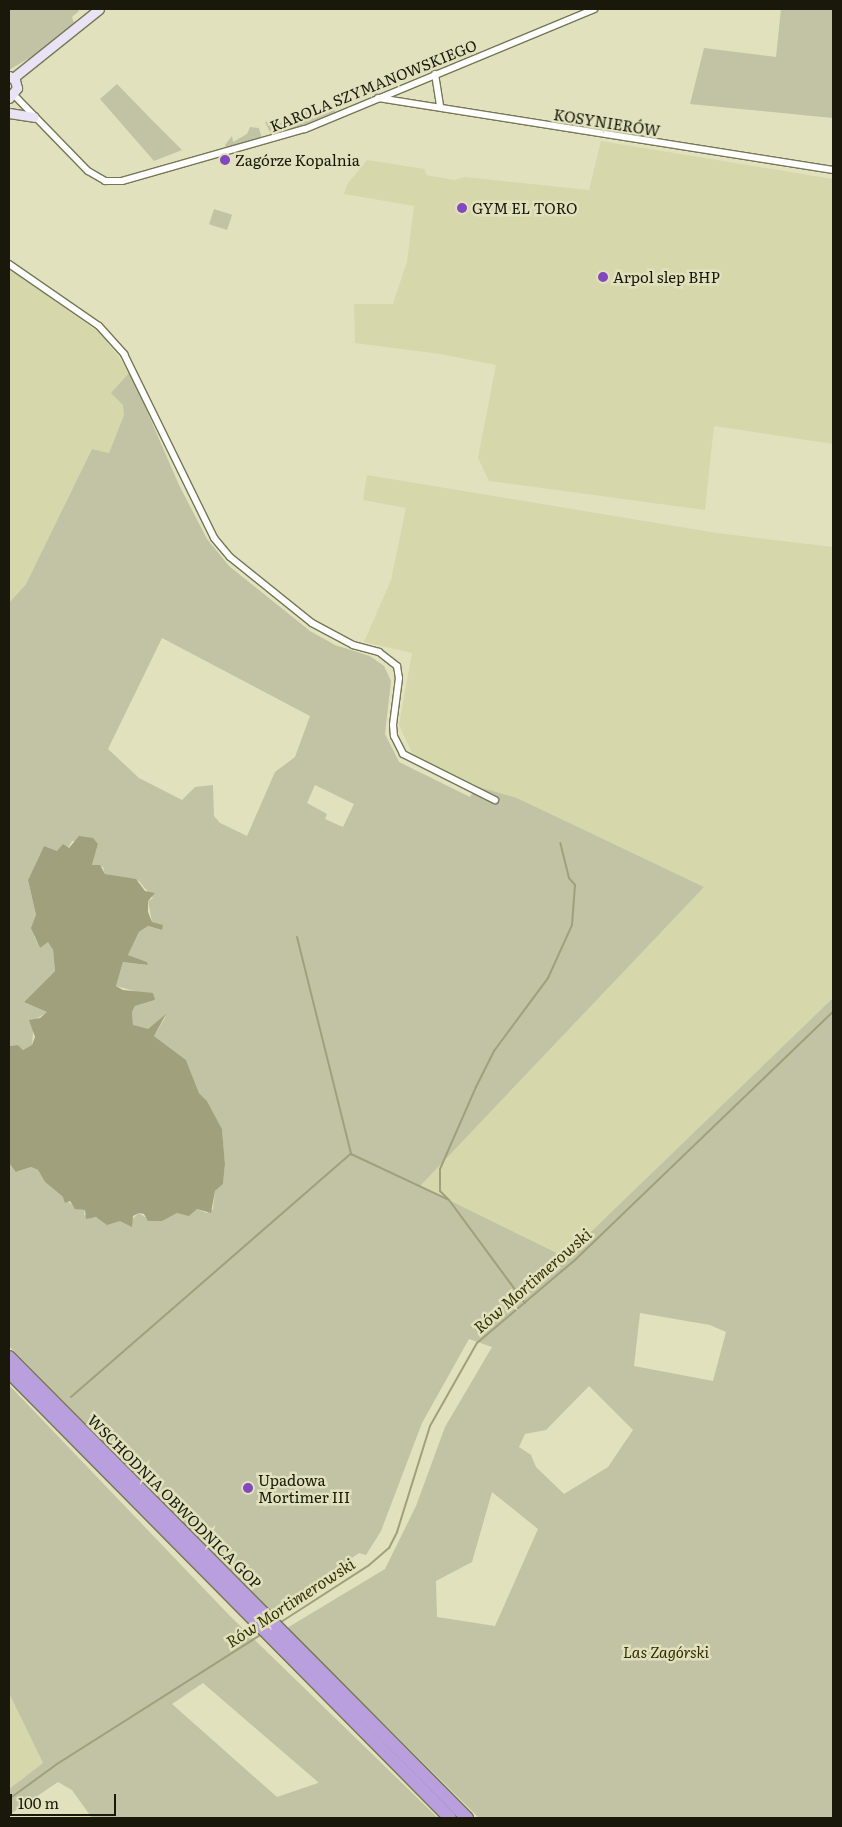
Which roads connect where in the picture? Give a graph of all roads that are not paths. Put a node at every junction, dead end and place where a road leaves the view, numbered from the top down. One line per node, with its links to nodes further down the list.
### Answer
1 (99, 9): 4 (street)
2 (594, 9): 3 (street, KAROLA SZYMANOWSKIEGO)
3 (434, 74): 6 (street, KAROLA SZYMANOWSKIEGO); 7 (street)
4 (11, 77): 5 (street)
5 (11, 97): 9 (street, KAROLA SZYMANOWSKIEGO)
6 (377, 98): 7 (street, KOSYNIERÓW); 9 (street, KAROLA SZYMANOWSKIEGO)
7 (440, 107): 10 (street, KOSYNIERÓW)
8 (9, 114): 9 (street)
9 (34, 116)
10 (833, 170)
11 (9, 264): 12 (street)
12 (494, 800)
13 (9, 1356): 15 (highway, WSCHODNIA OBWODNICA GOP)
14 (9, 1372): 15 (highway, WSCHODNIA OBWODNICA GOP)
15 (229, 1586): 16 (highway, WSCHODNIA OBWODNICA GOP)
16 (327, 1686): 17 (highway, WSCHODNIA OBWODNICA GOP); 18 (highway, WSCHODNIA OBWODNICA GOP)
17 (450, 1818)
18 (467, 1818)

